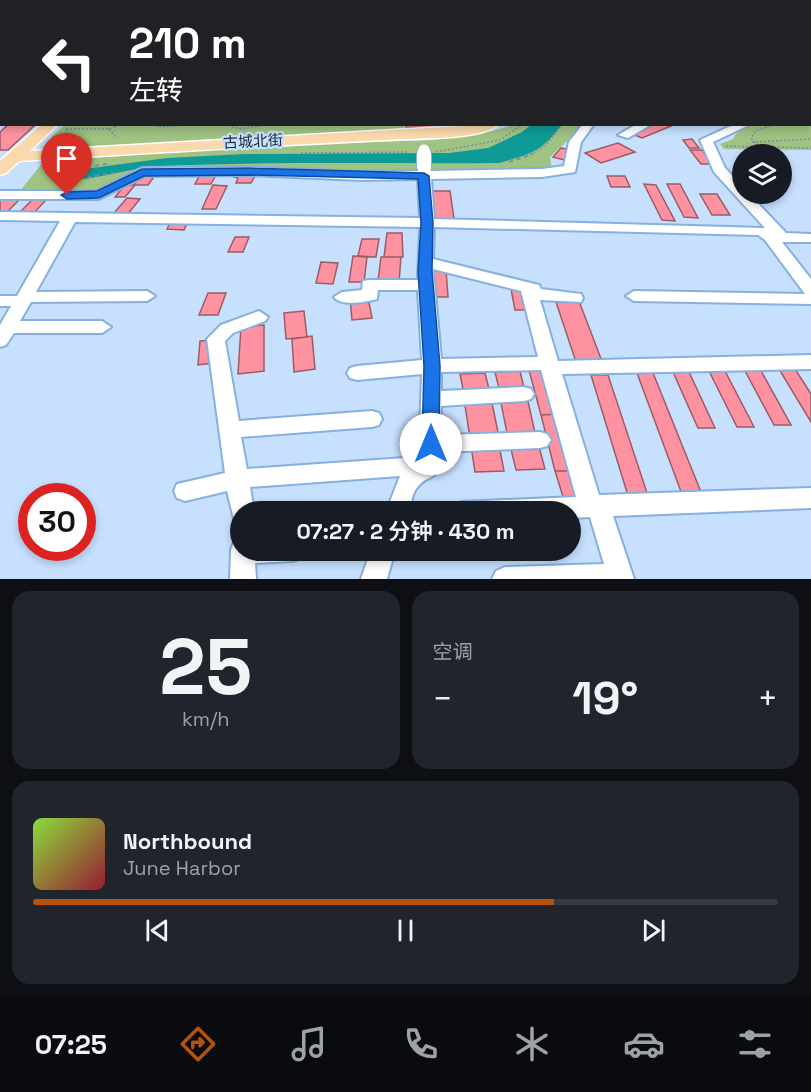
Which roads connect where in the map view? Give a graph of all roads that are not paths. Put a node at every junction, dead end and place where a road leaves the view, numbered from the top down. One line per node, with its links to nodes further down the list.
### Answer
1 (49, 126): 9 (main road)
2 (470, 126): 6 (main road, 古城北街)
3 (587, 126): 11 (street)
4 (643, 126): 7 (street)
5 (741, 126): 16 (street)
6 (448, 128): 8 (main road, 古城北街)
7 (624, 135)
8 (424, 137): 9 (main road, 古城北街); 11 (street, bridge)
9 (14, 157): 10 (main road)
10 (1, 169)
11 (424, 175): 12 (street); 15 (street)
12 (0, 195)
13 (0, 216): 14 (street)
14 (70, 217): 15 (street); 26 (street)
15 (427, 223): 16 (street); 18 (street)
16 (776, 237): 17 (street); 21 (street)
17 (811, 238)
18 (425, 262): 19 (street); 20 (street)
19 (426, 285): 24 (street); 33 (street)
20 (528, 288): 25 (street); 34 (street)
21 (811, 290)
22 (147, 296): 26 (street)
23 (634, 296): 27 (street)
24 (342, 297)
25 (575, 298)
26 (24, 299): 28 (street); 31 (street)
27 (811, 299)
28 (0, 301)
29 (259, 317): 39 (street)
30 (102, 327): 31 (street)
31 (4, 334)
32 (811, 362): 34 (street)
33 (432, 366): 34 (street); 35 (street); 37 (street)
34 (548, 366): 47 (street)
35 (357, 373)
36 (524, 394): 37 (street)
37 (430, 399): 41 (street)
38 (372, 419): 39 (street)
39 (230, 430): 42 (street)
40 (540, 440): 41 (street)
41 (430, 454): 42 (street); 46 (street)
42 (238, 479): 43 (street); 45 (street)
43 (185, 491)
44 (811, 498): 47 (street)
45 (241, 501)
46 (401, 501)
47 (594, 505): 48 (street); 51 (street)
48 (581, 506)
49 (243, 561): 52 (street)
50 (380, 561): 53 (street)
51 (620, 577): 54 (street)
52 (243, 579)
53 (374, 579)
54 (505, 579)

